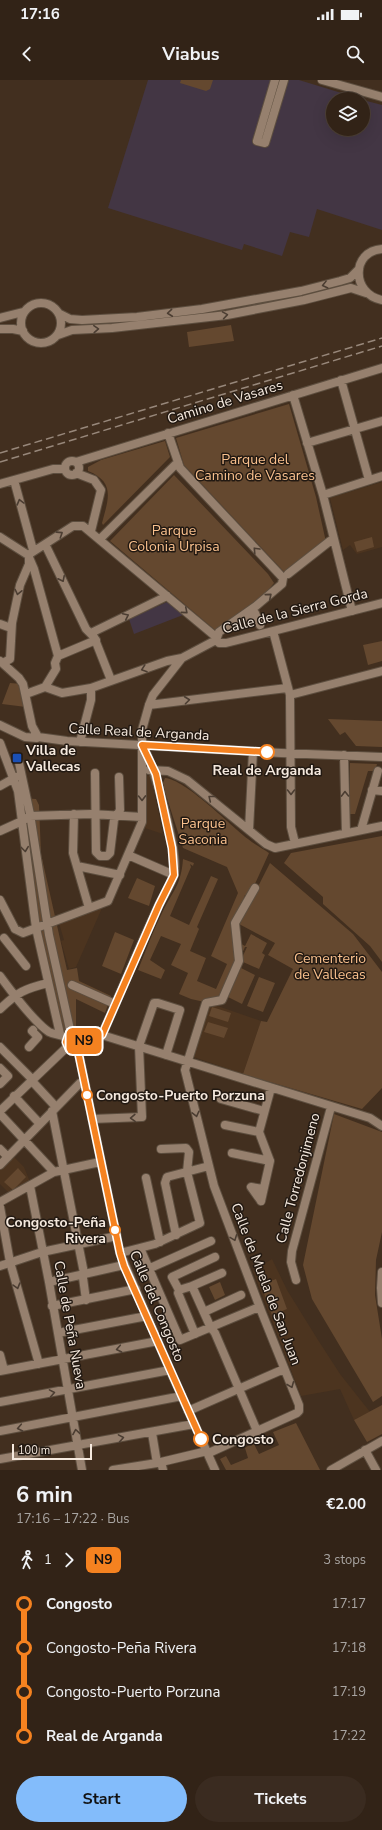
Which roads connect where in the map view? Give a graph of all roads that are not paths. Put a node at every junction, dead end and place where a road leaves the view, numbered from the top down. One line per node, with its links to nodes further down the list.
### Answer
1 (275, 80): 8 (street)
2 (280, 80): 8 (street)
3 (284, 80): 8 (street)
4 (322, 80): 7 (street)
5 (339, 80): 6 (street)
6 (382, 92)
7 (382, 97)
8 (261, 140)
9 (381, 248): 10 (street)
10 (359, 269): 11 (street); 14 (street, one-way to 14)
11 (366, 293): 12 (street); 18 (street, one-way to 11)
12 (382, 300)
13 (23, 312): 14 (street); 15 (street); 17 (street)
14 (60, 314): 18 (street)
15 (0, 318)
16 (0, 329): 17 (street)
17 (23, 331): 18 (street)
18 (58, 335)
19 (382, 368): 20 (street, Camino de Vasares)
20 (340, 380): 21 (street, Camino de Vasares); 23 (street)
21 (293, 395): 24 (street, Camino de Vasares); 25 (street)
22 (382, 421): 23 (street)
23 (354, 430): 25 (street); 32 (street)
24 (168, 433): 26 (street, Camino de Vasares); 27 (street)
25 (307, 443): 34 (street)
26 (76, 462): 28 (street); 29 (street)
27 (178, 462): 36 (street); 41 (street, one-way to 27)
28 (65, 469): 29 (street); 31 (street)
29 (76, 473): 35 (street)
30 (382, 476): 32 (street)
31 (14, 480): 33 (street); 40 (street, one-way to 31)
32 (369, 480): 34 (street)
33 (0, 484)
34 (323, 495): 44 (street)
35 (91, 531): 36 (street); 39 (street, one-way to 35)
36 (100, 539): 42 (street)
37 (1, 540): 40 (street)
38 (330, 541): 41 (street, Calle de la Sierra Gorda)
39 (45, 544): 40 (street); 49 (street, one-way to 49)
40 (30, 554): 47 (street, one-way to 47); 53 (street)
41 (286, 576): 51 (street, Calle de la Sierra Gorda, one-way to 41)
42 (167, 596): 49 (street, one-way to 42); 51 (street, one-way to 51)
43 (382, 603): 44 (street, Calle de la Sierra Gorda)
44 (352, 611): 48 (street, Calle de la Sierra Gorda)
45 (0, 624): 47 (street)
46 (260, 625): 50 (street)
47 (11, 628): 55 (street)
48 (273, 631): 51 (street, Calle de la Sierra Gorda); 60 (street)
49 (91, 632): 52 (street)
50 (227, 632)
51 (216, 638): 54 (street, Calle de la Sierra Gorda)
52 (96, 640): 53 (street); 57 (street)
53 (58, 656): 58 (street)
54 (182, 658): 57 (street, Calle de la Sierra Gorda, one-way to 57); 62 (street)
55 (2, 662): 61 (street)
56 (382, 671): 60 (street)
57 (111, 680): 59 (street, Calle de la Sierra Gorda)
58 (45, 687): 59 (street, Calle de la Sierra Gorda); 61 (street)
59 (91, 688): 67 (street)
60 (288, 692): 62 (street, one-way to 60); 71 (street)
61 (26, 694): 63 (street)
62 (148, 705): 69 (street)
63 (31, 723): 65 (street); 66 (street)
64 (0, 725): 65 (street, Calle Real de Arganda)
65 (20, 734): 66 (street, Calle Real de Arganda)
66 (38, 737): 67 (street, Calle Real de Arganda)
67 (80, 742): 69 (street, Calle Real de Arganda)
68 (0, 743): 79 (street)
69 (142, 745): 70 (street, Calle Real de Arganda); 75 (street); 77 (street)
70 (253, 751): 71 (street, Calle Real de Arganda); 91 (street)
71 (291, 753): 72 (street, Calle Real de Arganda); 95 (street, one-way to 95)
72 (344, 755): 73 (street, Calle Real de Arganda); 94 (street, one-way to 72)
73 (382, 757)
74 (19, 763): 79 (street)
75 (154, 770): 77 (street); 91 (street, one-way to 75); 99 (street)
76 (378, 771): 82 (street)
77 (142, 772): 88 (street, one-way to 88)
78 (95, 773): 85 (street)
79 (17, 777): 81 (street); 87 (street); 89 (street)
80 (119, 777): 86 (street)
81 (0, 786)
82 (372, 790): 83 (street); 92 (street)
83 (382, 791)
84 (74, 814): 85 (street); 87 (street); 97 (street)
85 (95, 814): 86 (street); 86 (street)
86 (118, 815): 88 (street)
87 (30, 816): 89 (street); 103 (street)
88 (142, 817): 96 (street)
89 (22, 821): 93 (street); 104 (street, one-way to 104)
90 (382, 826): 92 (street)
91 (249, 830): 95 (street)
92 (361, 830): 94 (street)
93 (0, 831)
94 (346, 833): 95 (street)
95 (295, 843)
96 (128, 855): 98 (street); 99 (street)
97 (77, 866): 98 (street); 102 (street)
98 (120, 875): 102 (street)
99 (174, 875): 112 (street)
100 (255, 888): 123 (street)
101 (0, 900): 105 (street)
102 (89, 908): 103 (street)
103 (47, 924): 104 (street); 116 (street)
104 (36, 928): 105 (street); 109 (street)
105 (14, 929): 106 (street)
106 (2, 939): 107 (street)
107 (26, 966)
108 (0, 976): 111 (street)
109 (48, 983): 111 (street); 116 (street)
110 (72, 985): 112 (street)
111 (14, 995): 113 (street); 116 (street)
112 (115, 1004): 115 (street)
113 (0, 1009)
114 (33, 1030): 120 (street)
115 (102, 1035): 117 (street); 118 (street)
116 (66, 1038): 117 (street); 121 (street); 125 (street)
117 (84, 1042): 121 (street)
118 (140, 1046): 122 (street); 122 (street); 135 (street, one-way to 135)
119 (0, 1047): 125 (street)
120 (29, 1047)
121 (78, 1050): 126 (street, Calle del Congosto)
122 (166, 1055): 123 (street)
123 (187, 1062): 128 (street); 148 (street, Calle de Muela de San Juan, one-way to 148)
124 (0, 1068): 127 (street)
125 (31, 1080): 129 (street); 132 (street)
126 (84, 1081): 132 (street); 135 (street, Calle del Congosto)
127 (0, 1084)
128 (271, 1088): 131 (street); 133 (street)
129 (14, 1096): 134 (street); 136 (street)
130 (221, 1099): 133 (street)
131 (331, 1106): 138 (street); 173 (street, Calle Torredonjimeno)
132 (54, 1109): 136 (street); 149 (street)
133 (264, 1111): 139 (street)
134 (0, 1112): 140 (street)
135 (92, 1119): 146 (street, Calle del Congosto)
136 (40, 1124): 140 (street)
137 (225, 1125): 139 (street)
138 (382, 1126)
139 (259, 1132): 145 (street)
140 (24, 1140): 144 (street); 150 (street)
141 (0, 1149): 144 (street)
142 (161, 1149): 151 (street)
143 (232, 1153): 145 (street)
144 (8, 1157): 147 (street)
145 (270, 1161): 154 (street)
146 (100, 1162): 149 (street); 158 (street, Calle del Congosto)
147 (0, 1165)
148 (209, 1166): 151 (street); 182 (street, Calle de Muela de San Juan, one-way to 182)
149 (63, 1169): 150 (street); 161 (street)
150 (54, 1172): 153 (street)
151 (187, 1172): 157 (street); 157 (street)
152 (146, 1178): 160 (street)
153 (30, 1186): 155 (street); 163 (street, Calle de Peña Nueva)
154 (263, 1189)
155 (0, 1202)
156 (0, 1207): 166 (street)
157 (176, 1235): 160 (street)
158 (117, 1236): 161 (street); 164 (street, Calle del Congosto)
159 (211, 1241): 169 (street)
160 (160, 1242): 162 (street)
161 (78, 1244): 163 (street); 172 (street)
162 (140, 1248): 164 (street); 169 (street)
163 (42, 1252): 166 (street); 174 (street, Calle de Peña Nueva)
164 (120, 1253): 168 (street, Calle del Congosto)
165 (215, 1257): 177 (street)
166 (10, 1262): 167 (street); 191 (street, one-way to 191)
167 (0, 1266)
168 (124, 1266): 172 (street); 176 (street, Calle del Congosto)
169 (148, 1269): 187 (street)
170 (382, 1272): 180 (street)
171 (222, 1273): 175 (street)
172 (84, 1274): 174 (street); 179 (street)
173 (296, 1280)
174 (49, 1282): 181 (street, Calle de Peña Nueva)
175 (192, 1286): 177 (street); 183 (street)
176 (136, 1289): 179 (street); 184 (street, Calle del Congosto)
177 (178, 1292): 187 (street)
178 (241, 1295): 183 (street)
179 (86, 1300): 181 (street)
180 (382, 1303)
181 (52, 1306): 186 (street, Calle de Peña Nueva)
182 (259, 1307): 185 (street); 192 (street, Calle de Muela de San Juan)
183 (204, 1312): 185 (street)
184 (147, 1316): 186 (street); 188 (street, Calle del Congosto)
185 (211, 1328): 187 (street); 196 (street)
186 (58, 1332): 190 (street, Calle de Peña Nueva)
187 (195, 1334)
188 (158, 1341): 190 (street, one-way to 190); 193 (street, Calle del Congosto)
189 (0, 1355): 194 (street)
190 (63, 1360): 191 (street); 195 (street, Calle de Peña Nueva)
191 (39, 1364): 194 (street)
192 (284, 1369): 196 (street); 202 (street, Calle de Muela de San Juan, one-way to 202)
193 (170, 1370): 195 (street); 197 (street, Calle del Congosto)
194 (2, 1371)
195 (69, 1390): 198 (street, one-way to 195); 200 (street, Calle de Peña Nueva)
196 (239, 1390): 199 (street); 202 (street)
197 (182, 1396): 199 (street, Calle del Congosto); 200 (street)
198 (0, 1402)
199 (188, 1411): 201 (street, Calle del Congosto)
200 (73, 1417): 203 (street, one-way to 203); 206 (street, Calle de Peña Nueva, one-way to 200)
201 (194, 1424): 204 (street); 208 (street, Calle del Congosto)
202 (257, 1431): 208 (street)
203 (0, 1432)
204 (152, 1433): 206 (street, one-way to 204); 210 (street)
205 (382, 1441): 207 (street)
206 (78, 1446): 209 (street); 211 (street, Calle de Peña Nueva)
207 (365, 1450): 214 (street); 215 (street)
208 (208, 1452): 210 (street); 213 (street, Calle del Congosto)
209 (0, 1459)
210 (161, 1465): 212 (street)
211 (82, 1470)
212 (113, 1470)
213 (215, 1470)
214 (330, 1470)
215 (376, 1470)

